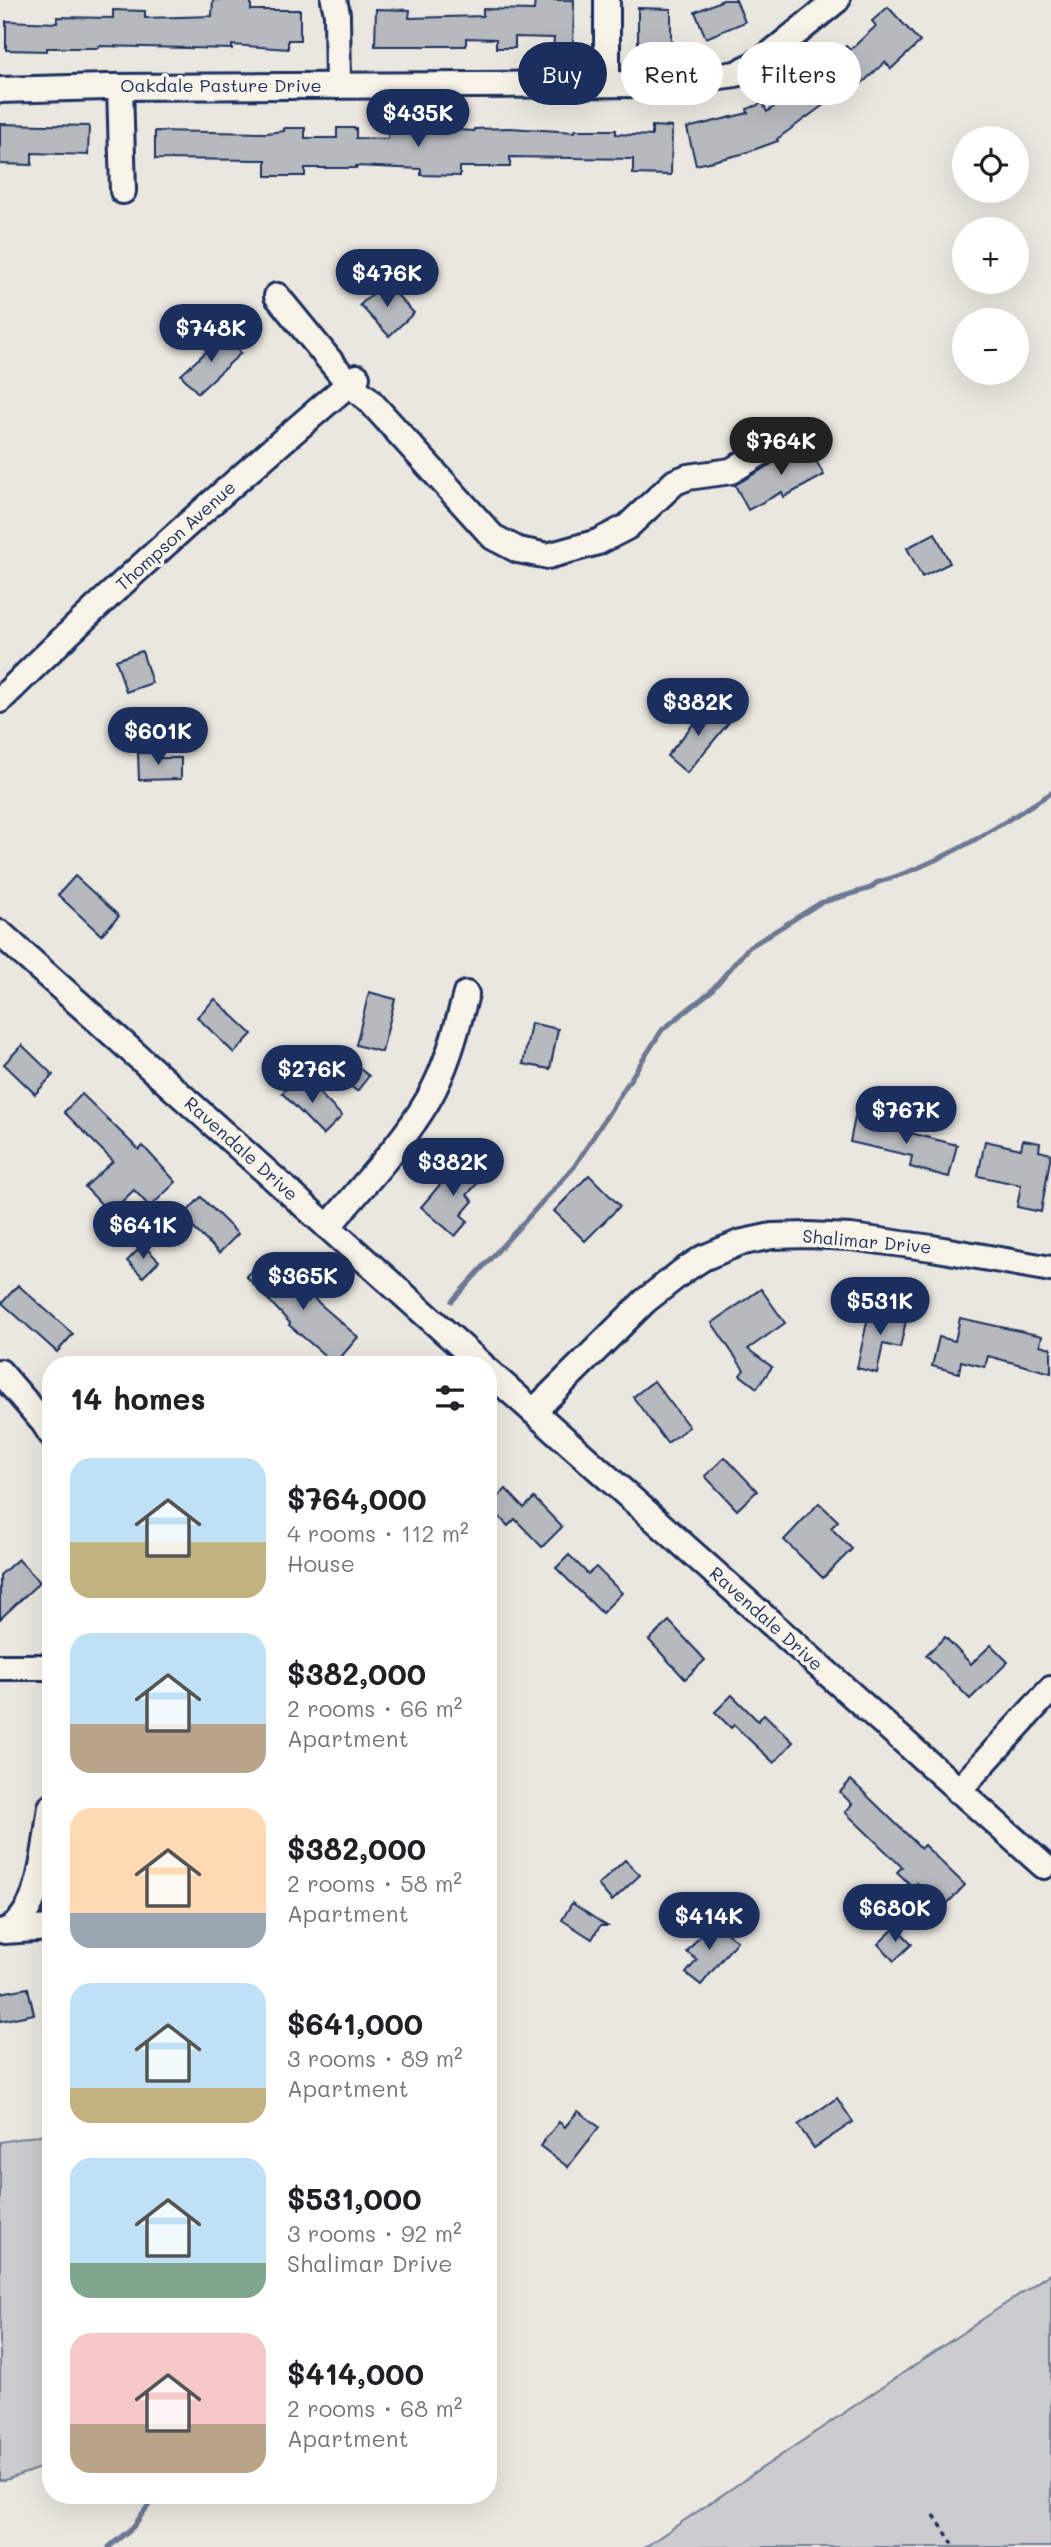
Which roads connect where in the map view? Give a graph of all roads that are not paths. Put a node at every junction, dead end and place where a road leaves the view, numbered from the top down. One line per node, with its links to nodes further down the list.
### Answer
1 (334, 0): 7 (street)
2 (607, 0): 4 (street)
3 (837, 0): 5 (street, Oakdale Pasture Drive)
4 (607, 42)
5 (607, 83)
6 (518, 85): 7 (street, Oakdale Pasture Drive)
7 (338, 86): 8 (street, Oakdale Pasture Drive)
8 (120, 87): 9 (street, Oakdale Pasture Drive); 10 (street)
9 (0, 90)
10 (123, 191)
11 (277, 296): 12 (street)
12 (353, 381): 13 (street); 14 (street, Thompson Avenue)
13 (783, 439)
14 (0, 700)
15 (0, 933): 17 (street, Ravendale Drive)
16 (466, 995): 17 (street)
17 (328, 1227): 19 (street, Ravendale Drive)
18 (1051, 1269): 22 (street, Shalimar Drive)
19 (472, 1356)
20 (0, 1372): 23 (street)
21 (497, 1379): 22 (street, Ravendale Drive)
22 (534, 1411): 27 (street, Ravendale Drive)
23 (42, 1421)
24 (0, 1667): 25 (street)
25 (42, 1667)
26 (1051, 1689): 27 (street)
27 (958, 1791): 29 (street, Ravendale Drive)
28 (42, 1855): 31 (street)
29 (1044, 1866)
30 (42, 1929): 31 (street)
31 (5, 1931)

